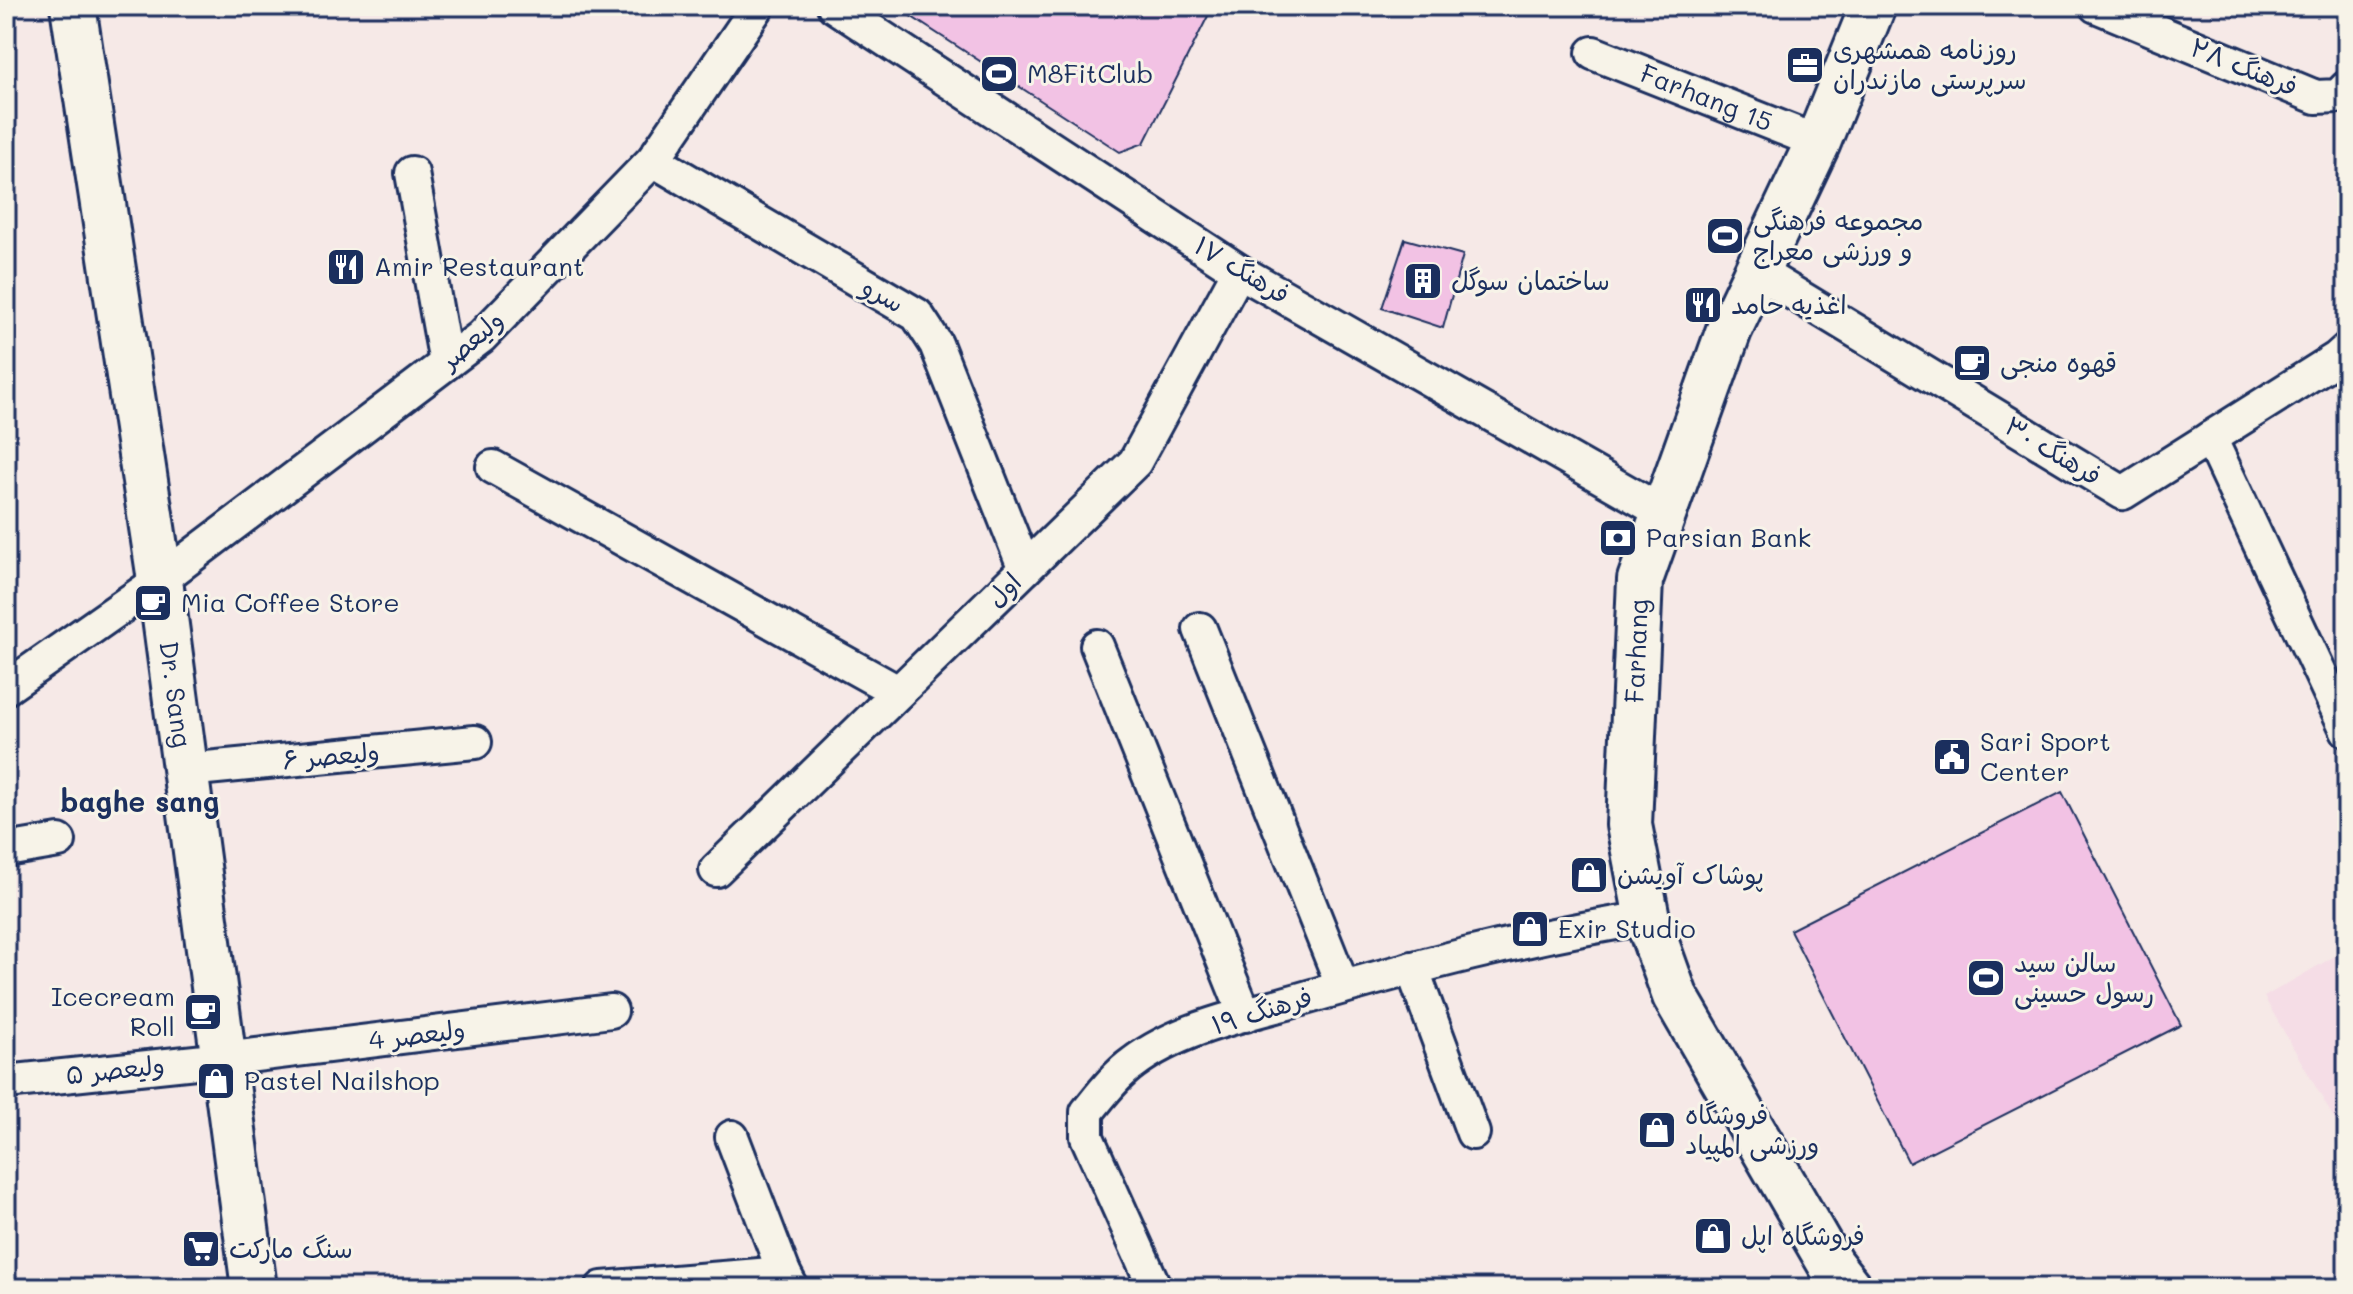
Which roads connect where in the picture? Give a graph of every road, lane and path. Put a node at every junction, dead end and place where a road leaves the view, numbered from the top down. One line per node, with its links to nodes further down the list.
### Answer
1 (73, 6): 19 (main road, Dr. Sang)
2 (758, 6): 9 (street, ولیعصر)
3 (834, 6): 12 (street, فرهنگ ۱۷)
4 (2096, 6): 7 (street, فرهنگ ۲۸)
5 (1868, 7): 8 (main road, Farhang)
6 (1593, 53): 8 (street, Farhang 15)
7 (2347, 87)
8 (1818, 142): 11 (main road, Farhang)
9 (653, 160): 14 (street, ولیعصر); 18 (street, سرو)
10 (412, 173): 14 (street)
11 (1755, 270): 15 (street, فرهنگ ۳۰); 17 (main road, Farhang)
12 (1239, 271): 17 (street, فرهنگ ۱۷); 18 (street, اول)
13 (2347, 349): 15 (street, فرهنگ ۳۰)
14 (446, 363): 19 (street, ولیعصر)
15 (2210, 438): 24 (street)
16 (493, 467): 23 (street)
17 (1664, 513): 30 (main road, Farhang)
18 (1025, 569): 23 (street, اول)
19 (160, 580): 22 (street, ولیعصر); 26 (main road, Dr. Sang)
20 (1200, 629): 32 (street)
21 (1097, 646): 34 (street)
22 (6, 688)
23 (898, 692): 29 (street, اول)
24 (2347, 730)
25 (475, 742): 26 (street, ولیعصر ۶)
26 (186, 770): 35 (main road, Dr. Sang)
27 (59, 841): 28 (street)
28 (6, 850)
29 (716, 870)
30 (1647, 918): 31 (street, فرهنگ ۱۹); 43 (main road, Farhang)
31 (1412, 968): 32 (street, فرهنگ ۱۹); 37 (street)
32 (1343, 987): 34 (street, فرهنگ ۱۹)
33 (611, 1011): 35 (street, ولیعصر 4)
34 (1245, 1015): 42 (street, فرهنگ ۱۹)
35 (224, 1059): 36 (street, ولیعصر ۵); 40 (main road, Dr. Sang)
36 (6, 1082)
37 (1473, 1133)
38 (732, 1137): 39 (street)
39 (788, 1280): 41 (street)
40 (254, 1288)
41 (602, 1288)
42 (1155, 1288)
43 (1849, 1288)

